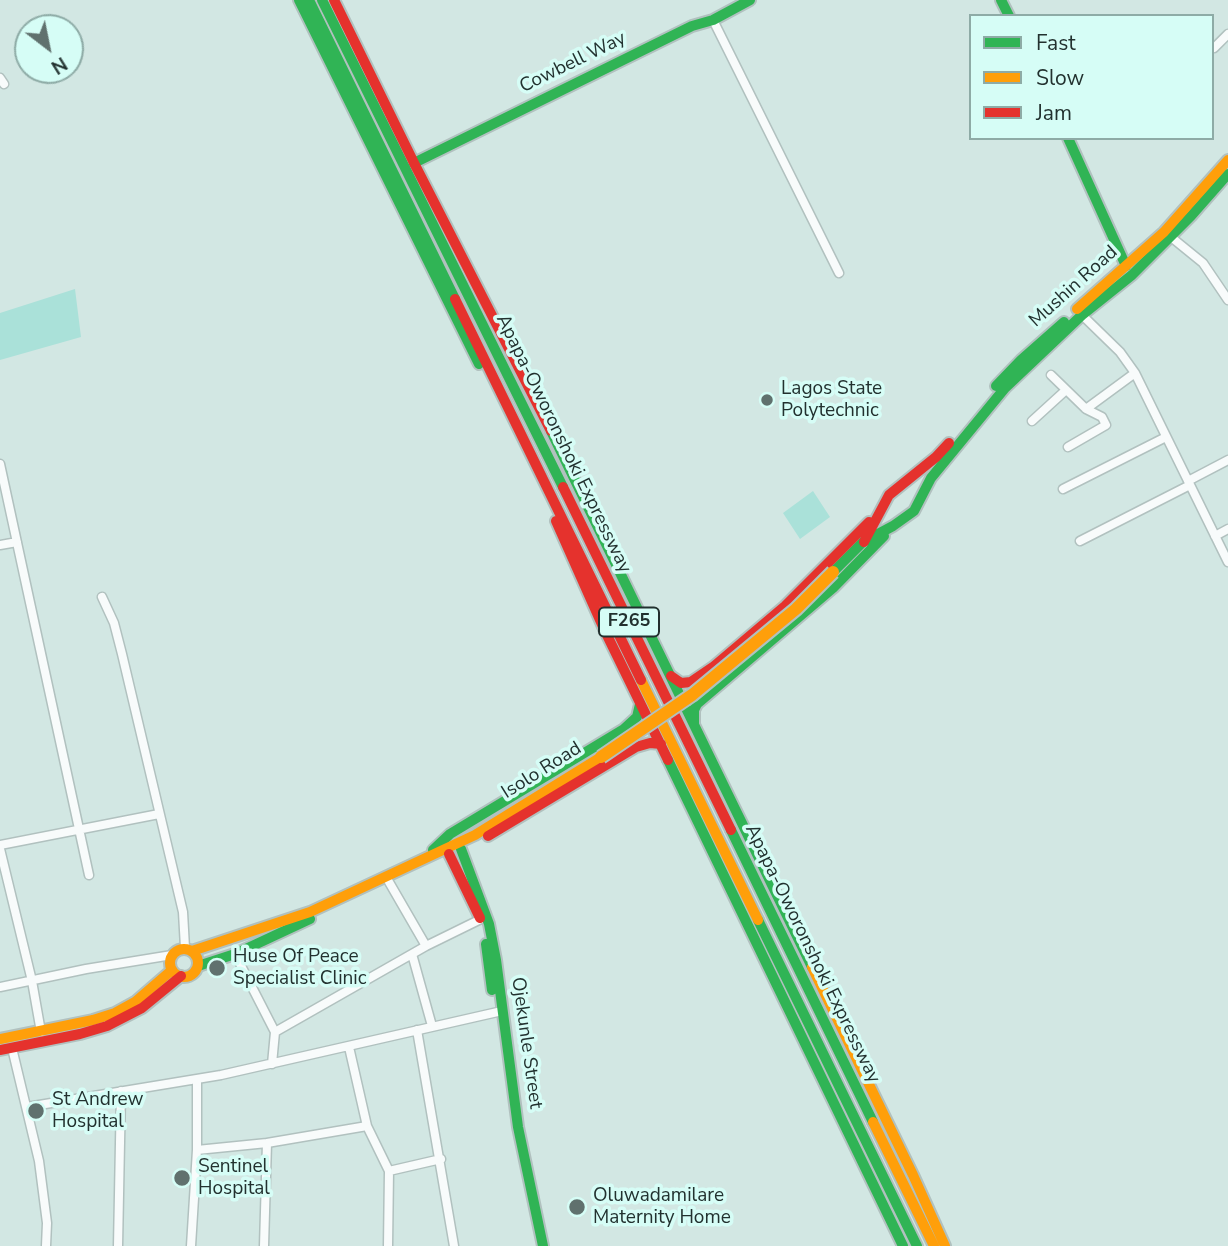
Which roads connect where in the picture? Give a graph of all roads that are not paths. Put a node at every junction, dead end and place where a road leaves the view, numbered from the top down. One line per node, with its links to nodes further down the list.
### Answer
1 (299, 0): 43 (main road, Apapa-Oworonshoki Expressway)
2 (309, 0): 90 (main road, Apapa-Oworonshoki Expressway / F265)
3 (322, 0): 91 (main road, Apapa-Oworonshoki Expressway / F265)
4 (334, 0): 11 (main road, Apapa-Oworonshoki Expressway)
5 (750, 0): 6 (main road, Cowbell Way)
6 (713, 20): 11 (main road, Cowbell Way); 15 (street)
7 (1228, 34): 8 (street)
8 (1214, 48)
9 (1069, 140): 14 (main road)
10 (1228, 160): 14 (main road, Mushin Road)
11 (414, 163): 42 (main road, Apapa-Oworonshoki Expressway)
12 (1228, 174): 13 (main road, Mushin Road)
13 (1171, 237): 16 (street); 17 (main road, Mushin Road)
14 (1126, 266): 25 (main road, Mushin Road)
15 (839, 273)
16 (1228, 300)
17 (1082, 315): 18 (street); 25 (main road, Mushin Road)
18 (1135, 373): 21 (street); 23 (street)
19 (1051, 375): 20 (street)
20 (1066, 390): 21 (street); 22 (street)
21 (1086, 409): 24 (street)
22 (1032, 421)
23 (1166, 437): 29 (street); 30 (street)
24 (1068, 447)
25 (950, 448): 28 (main road); 31 (main road)
26 (1228, 460): 29 (street)
27 (0, 464): 37 (street)
28 (905, 481): 31 (main road); 32 (main road)
29 (1189, 483): 35 (street); 36 (street)
30 (1063, 489)
31 (923, 494): 33 (main road)
32 (880, 508): 33 (main road); 38 (main road); 42 (main road)
33 (897, 524): 38 (main road); 44 (main road)
34 (1228, 529): 35 (street)
35 (1215, 536): 40 (street)
36 (1080, 541)
37 (17, 542): 39 (street); 47 (street)
38 (863, 542): 48 (main road, Isolo Road, bridge)
39 (0, 545)
40 (1228, 562)
41 (102, 597): 46 (street)
42 (669, 674): 44 (main road, Apapa-Oworonshoki Expressway)
43 (640, 704): 45 (main road, Apapa-Oworonshoki Expressway); 51 (main road)
44 (694, 724): 92 (main road, Apapa-Oworonshoki Expressway)
45 (661, 744): 50 (main road); 89 (main road, Apapa-Oworonshoki Expressway)
46 (159, 814): 47 (street); 56 (street)
47 (79, 828): 49 (street); 52 (street)
48 (475, 835): 50 (main road); 51 (main road, Isolo Road)
49 (0, 847): 62 (street)
50 (455, 852): 53 (main road); 54 (main road, Ojekunle Street); 64 (main road, Ojekunle Street)
51 (422, 860): 56 (main road, Isolo Road)
52 (89, 875)
53 (389, 882): 55 (street); 57 (main road)
54 (481, 919): 55 (street); 64 (main road, Ojekunle Street)
55 (426, 946): 58 (street)
56 (189, 950): 59 (main road); 60 (main road)
57 (235, 954): 60 (main road); 68 (street)
58 (412, 954): 65 (street); 68 (street)
59 (172, 955): 61 (main road); 62 (street)
60 (198, 966): 61 (main road)
61 (176, 973): 67 (main road); 71 (main road)
62 (32, 981): 63 (street); 67 (street)
63 (0, 987)
64 (498, 1012): 65 (street); 87 (main road, Ojekunle Street); 88 (main road, Ojekunle Street)
65 (432, 1026): 66 (street)
66 (417, 1030): 70 (street); 79 (street)
67 (41, 1031): 69 (main road)
68 (275, 1032): 72 (street)
69 (0, 1039)
70 (349, 1047): 72 (street); 76 (street)
71 (6, 1049): 75 (street)
72 (272, 1064): 73 (street)
73 (197, 1080): 74 (street); 78 (street)
74 (121, 1091): 75 (street); 82 (street)
75 (27, 1107): 81 (street)
76 (367, 1126): 77 (street); 80 (street)
77 (267, 1143): 78 (street); 84 (street)
78 (197, 1150): 83 (street)
79 (441, 1160): 80 (street); 86 (street)
80 (388, 1171): 85 (street)
81 (46, 1246)
82 (118, 1246)
83 (191, 1246)
84 (264, 1246)
85 (388, 1246)
86 (454, 1246)
87 (536, 1246)
88 (543, 1246)
89 (903, 1246)
90 (917, 1246)
91 (934, 1246)
92 (945, 1246)

